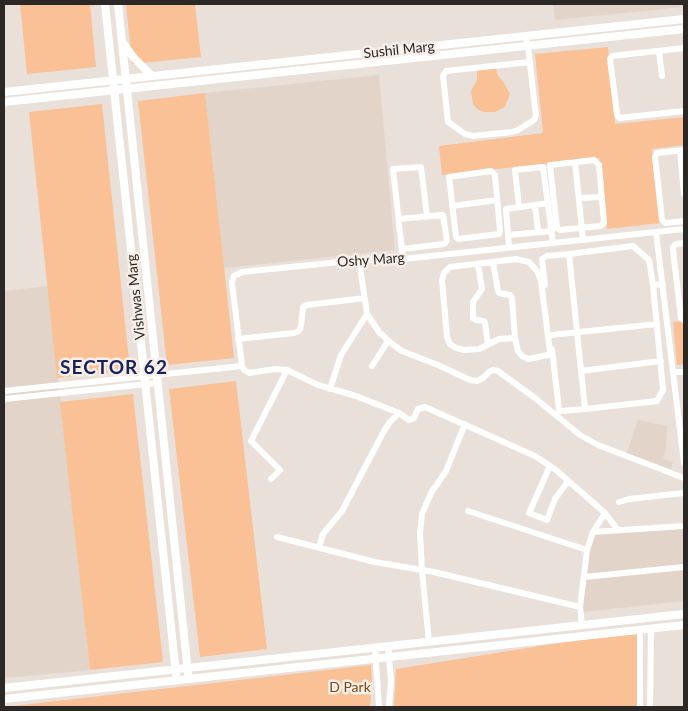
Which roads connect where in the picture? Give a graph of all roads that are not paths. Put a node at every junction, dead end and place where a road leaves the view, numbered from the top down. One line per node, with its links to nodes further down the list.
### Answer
1 (105, 4): 14 (street, Vishwas Marg)
2 (118, 4): 6 (street, Vishwas Marg)
3 (684, 19): 5 (street, Sushil Marg)
4 (684, 29): 7 (street, Sushil Marg)
5 (524, 36): 7 (street); 11 (street, Sushil Marg)
6 (121, 40): 11 (street); 13 (street, Vishwas Marg)
7 (528, 46): 10 (street); 15 (street, Sushil Marg)
8 (684, 48): 9 (street)
9 (659, 52): 12 (street); 19 (street)
10 (530, 62): 10 (street)
11 (152, 76): 13 (street, Sushil Marg)
12 (662, 76)
13 (126, 79): 14 (street, Sushil Marg); 15 (street, Vishwas Marg)
14 (113, 80): 16 (street, Vishwas Marg); 17 (street, Sushil Marg)
15 (126, 89): 16 (street, Sushil Marg); 72 (street, Vishwas Marg)
16 (114, 90): 18 (street, Sushil Marg); 73 (street, Vishwas Marg)
17 (4, 92)
18 (4, 102)
19 (684, 111)
20 (682, 150): 22 (street); 32 (street)
21 (575, 162): 23 (street); 24 (street); 33 (street)
22 (684, 194)
23 (602, 197): 24 (street); 33 (street)
24 (579, 198): 33 (street)
25 (497, 200): 28 (street); 28 (street); 39 (street)
26 (549, 203): 27 (street); 29 (street); 35 (street)
27 (535, 205): 29 (street); 36 (street)
28 (452, 206): 39 (street)
29 (519, 207): 38 (street)
30 (427, 216): 31 (street); 31 (street); 45 (street)
31 (399, 220): 45 (street)
32 (684, 221)
33 (582, 228): 41 (street)
34 (684, 229): 37 (street, Oshy Marg)
35 (552, 231): 36 (street); 42 (street)
36 (538, 232): 38 (street)
37 (656, 232): 40 (street, Oshy Marg); 53 (street)
38 (508, 235): 44 (street)
39 (477, 238): 46 (street)
40 (601, 238): 41 (street, Oshy Marg); 47 (street)
41 (583, 240): 42 (street, Oshy Marg)
42 (553, 243): 44 (street, Oshy Marg)
43 (684, 243): 57 (street)
44 (509, 247): 46 (street, Oshy Marg)
45 (402, 249): 49 (street)
46 (482, 250): 49 (street, Oshy Marg); 51 (street)
47 (602, 250): 48 (street); 54 (street)
48 (569, 254): 59 (street); 60 (street)
49 (403, 259): 50 (street, Oshy Marg)
50 (359, 260): 55 (street); 62 (street, Oshy Marg)
51 (490, 262): 52 (street); 61 (street); 61 (street)
52 (478, 264): 64 (street); 64 (street)
53 (663, 284): 54 (street); 70 (street)
54 (653, 285): 58 (street)
55 (365, 298): 56 (street); 62 (street)
56 (367, 314): 63 (street); 77 (street)
57 (684, 320)
58 (657, 324): 59 (street); 65 (street)
59 (577, 332): 60 (street); 69 (street)
60 (551, 335): 81 (street)
61 (515, 338): 64 (street)
62 (238, 339): 66 (street, Oshy Marg)
63 (388, 341): 67 (street); 86 (street)
64 (488, 345)
65 (661, 361): 69 (street); 81 (street)
66 (242, 366): 68 (street); 72 (street)
67 (372, 366)
68 (287, 370): 77 (street); 87 (street)
69 (581, 371): 81 (street)
70 (673, 372): 71 (street); 84 (street)
71 (684, 372)
72 (156, 374): 73 (street); 74 (street, Vishwas Marg)
73 (144, 375): 75 (street, Vishwas Marg); 76 (street)
74 (157, 383): 75 (street); 113 (street, Vishwas Marg)
75 (145, 384): 79 (street); 114 (street, Vishwas Marg)
76 (47, 386): 78 (street); 79 (street)
77 (330, 389): 82 (street)
78 (4, 391)
79 (48, 394): 80 (street)
80 (4, 399)
81 (585, 409)
82 (399, 413): 83 (street); 97 (street)
83 (465, 424): 85 (street); 100 (street)
84 (684, 463)
85 (550, 466): 88 (street); 88 (street)
86 (684, 478)
87 (271, 479)
88 (568, 481): 92 (street)
89 (684, 493): 90 (street)
90 (619, 502)
91 (468, 511): 98 (street)
92 (605, 513): 94 (street); 95 (street)
93 (684, 526): 94 (street)
94 (618, 530): 95 (street)
95 (593, 532): 98 (street)
96 (277, 536): 97 (street)
97 (319, 548): 100 (street)
98 (587, 550): 101 (street)
99 (684, 567): 101 (street)
100 (422, 571): 102 (street); 108 (street)
101 (584, 577): 102 (street)
102 (580, 606): 104 (street)
103 (684, 614): 104 (street)
104 (582, 625): 108 (street)
105 (684, 625): 106 (street)
106 (651, 629): 107 (street); 122 (street)
107 (640, 630): 111 (street); 121 (street)
108 (429, 642): 109 (street)
109 (388, 646): 110 (street); 111 (street)
110 (375, 647): 112 (street); 113 (street)
111 (389, 658): 112 (street); 120 (street)
112 (376, 659): 115 (street); 119 (street)
113 (188, 668): 114 (street); 115 (street, Vishwas Marg)
114 (176, 669): 116 (street, Vishwas Marg); 117 (street)
115 (189, 679): 116 (street)
116 (177, 680): 118 (street)
117 (4, 688)
118 (4, 699)
119 (379, 707)
120 (389, 707)
121 (640, 707)
122 (650, 707)

